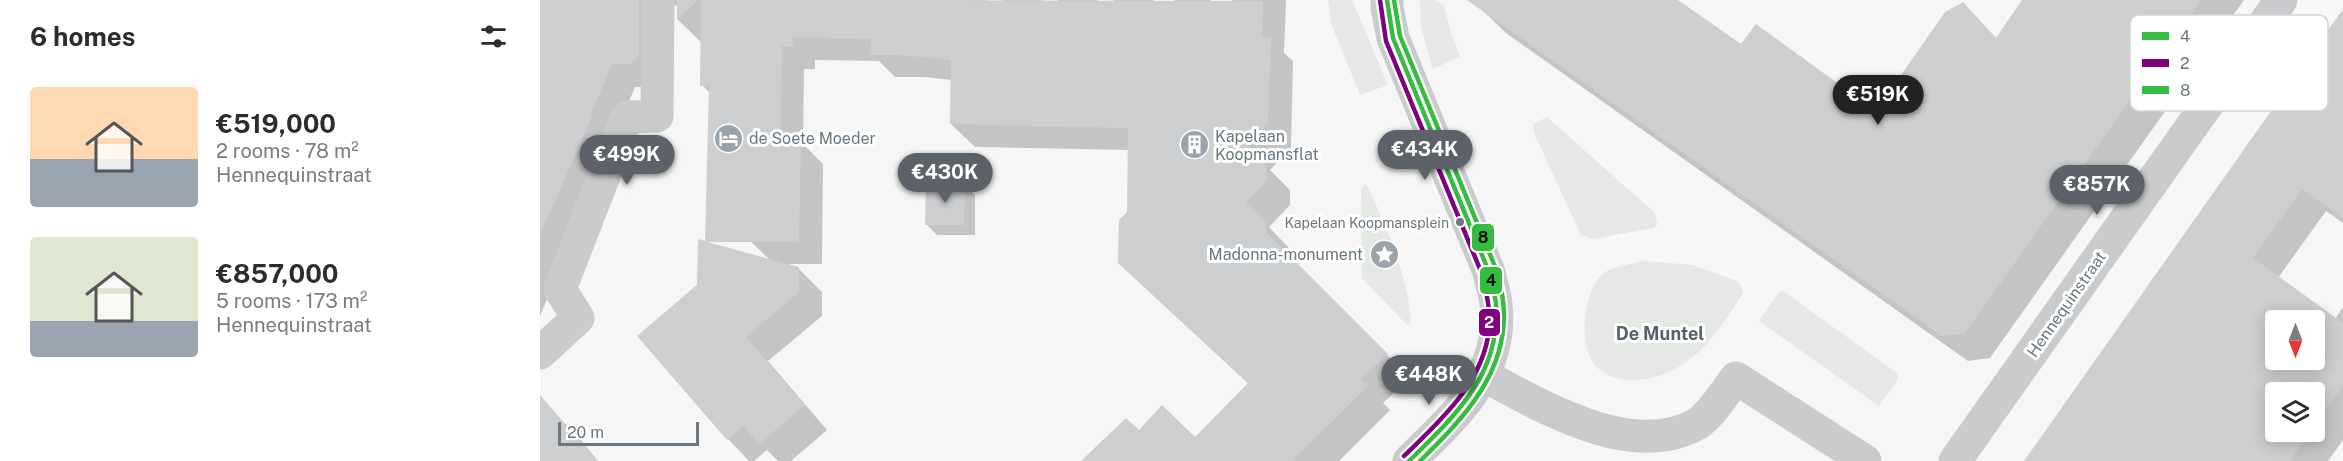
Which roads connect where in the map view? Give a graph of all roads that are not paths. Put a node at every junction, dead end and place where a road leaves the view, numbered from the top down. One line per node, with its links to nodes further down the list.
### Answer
1 (658, 0): 6 (street)
2 (1387, 0): 7 (street)
3 (2281, 0): 4 (street, Hennequinstraat)
4 (2270, 15)
5 (2203, 111): 10 (street, Hennequinstraat)
6 (540, 353)
7 (1483, 375): 8 (street); 9 (street)
8 (1409, 461)
9 (1865, 461)
10 (1956, 461)

